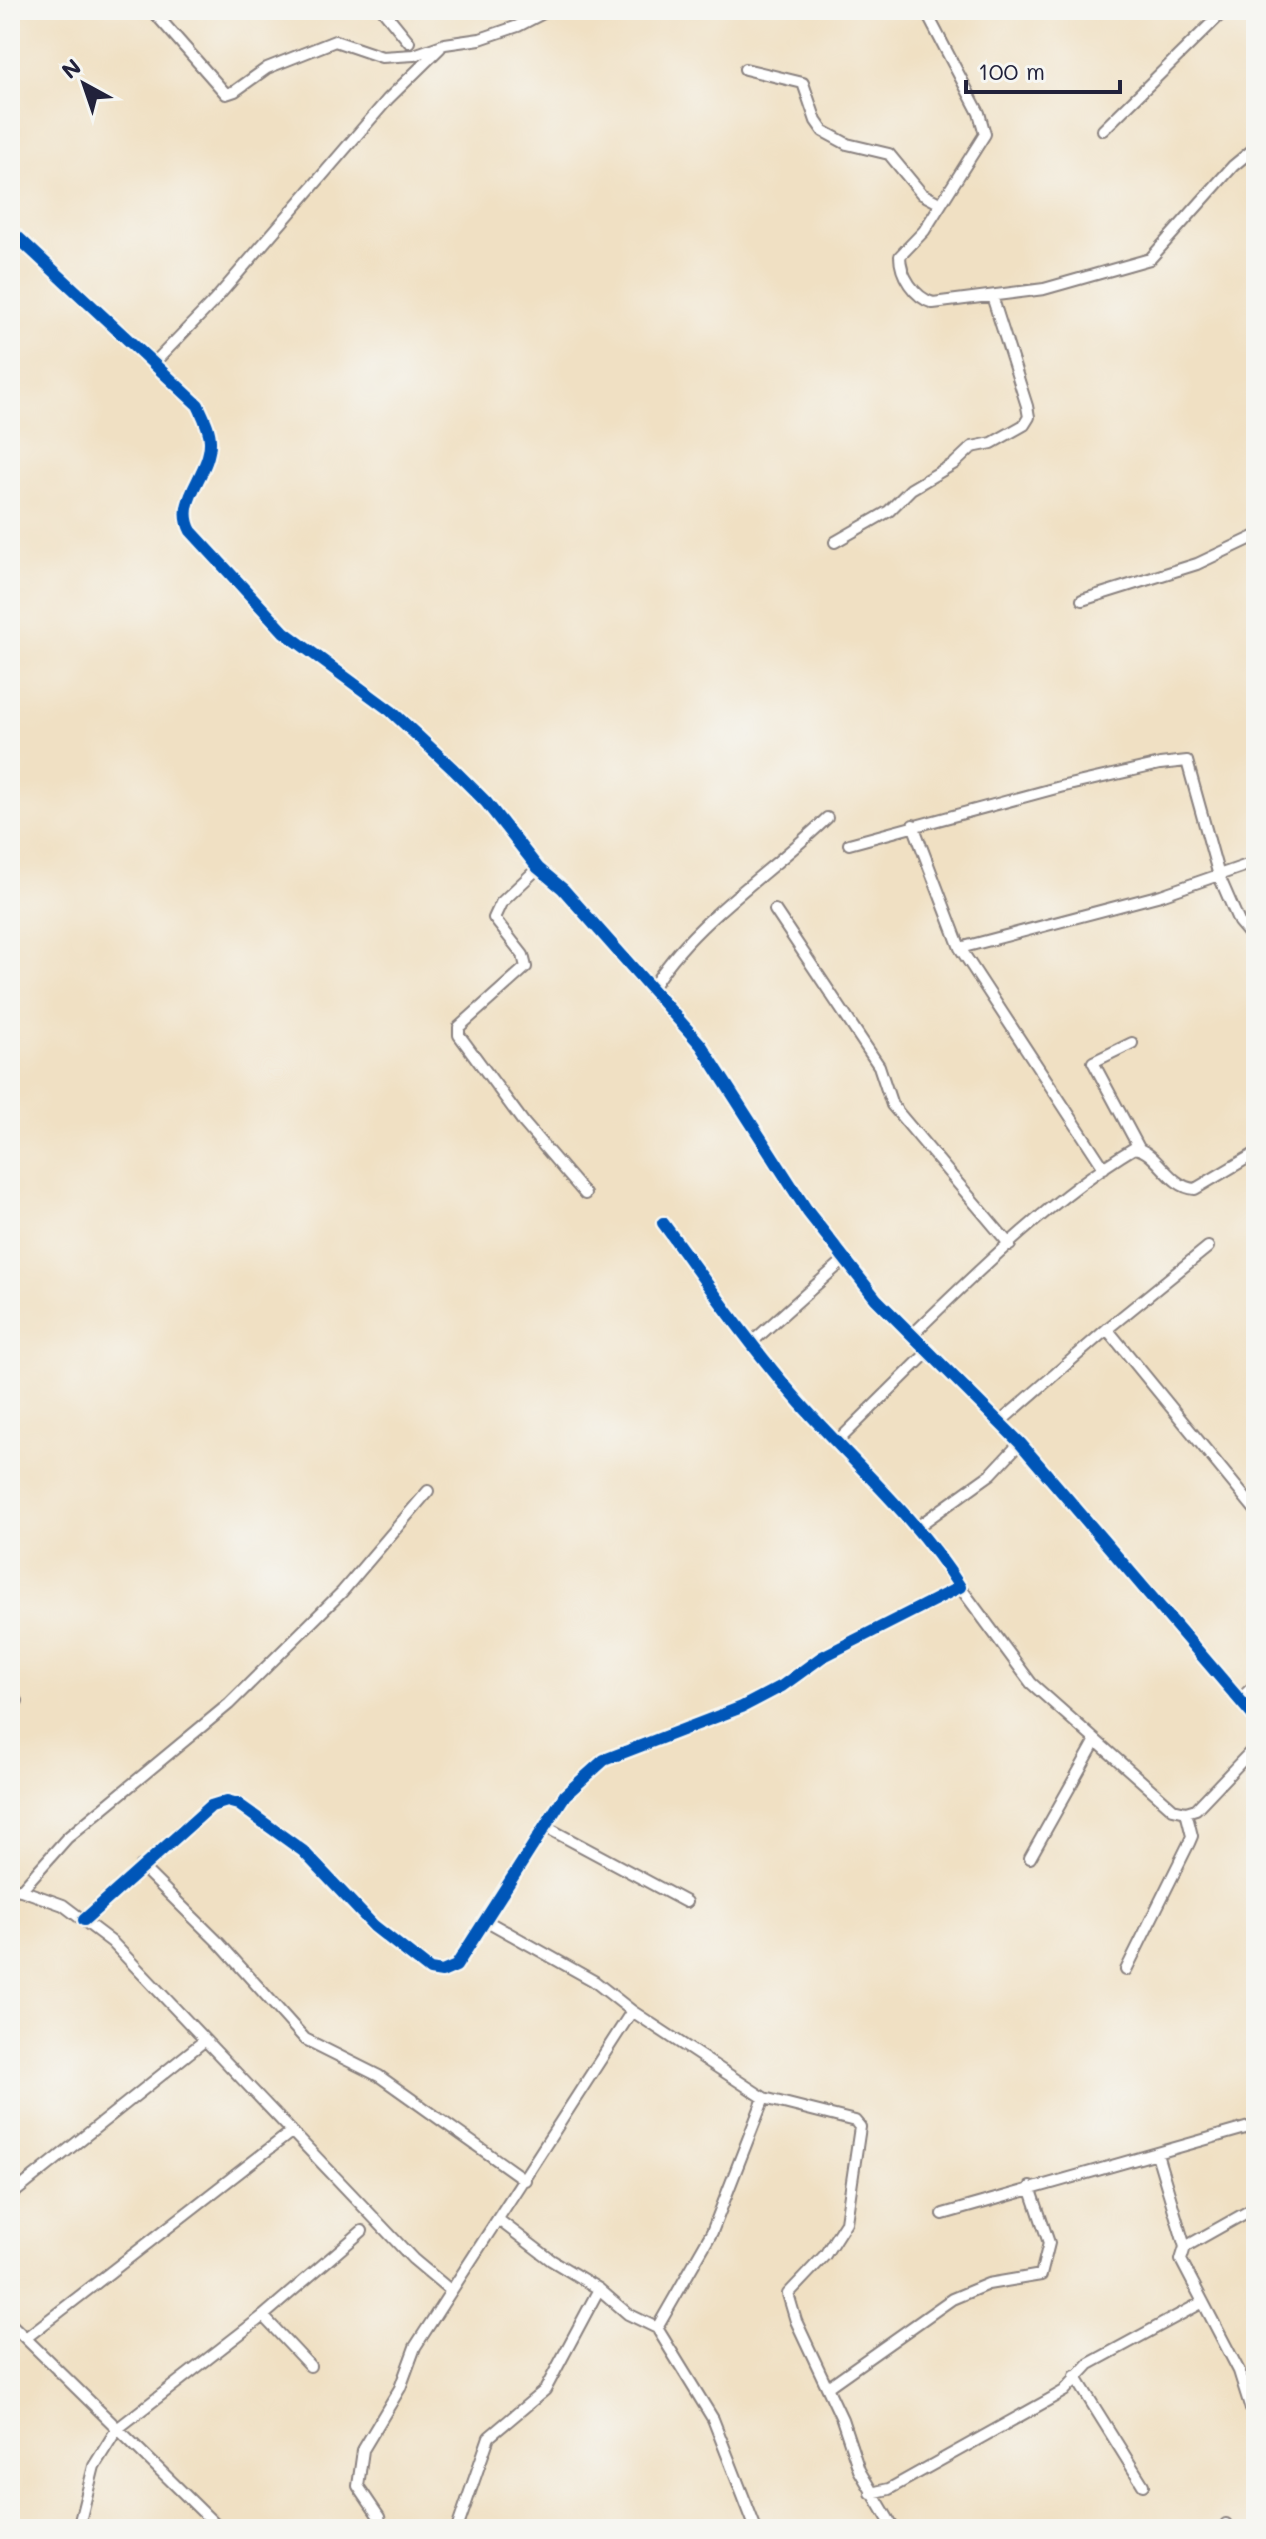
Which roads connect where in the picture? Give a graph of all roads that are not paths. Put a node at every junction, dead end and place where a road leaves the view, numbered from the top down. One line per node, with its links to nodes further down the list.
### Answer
1 (152, 10): 7 (street)
2 (383, 10): 6 (street)
3 (549, 10): 7 (street)
4 (925, 10): 11 (street)
5 (1225, 10): 9 (street)
6 (409, 42)
7 (445, 44): 14 (street)
8 (745, 69): 11 (street)
9 (1103, 130)
10 (1256, 147): 13 (street)
11 (941, 204): 13 (street)
12 (10, 230): 14 (street)
13 (992, 296): 16 (street)
14 (154, 363): 22 (street)
15 (1256, 536): 17 (street)
16 (835, 542)
17 (1082, 600)
18 (827, 818): 27 (street)
19 (913, 825): 20 (street); 23 (street); 26 (street)
20 (849, 844)
21 (1256, 862): 23 (street)
22 (538, 868): 27 (street); 32 (street)
23 (1219, 876): 25 (street); 26 (street)
24 (775, 910): 34 (street)
25 (1256, 942)
26 (960, 948): 31 (street)
27 (651, 990): 36 (street)
28 (1132, 1043): 29 (street)
29 (1139, 1148): 30 (street); 31 (street)
30 (1256, 1153)
31 (1104, 1168): 34 (street)
32 (585, 1194)
33 (663, 1223): 39 (street)
34 (1010, 1245): 38 (street)
35 (1208, 1247): 37 (street)
36 (844, 1260): 38 (street); 39 (street)
37 (1107, 1329): 41 (street); 45 (street)
38 (911, 1336): 40 (street)
39 (751, 1343): 42 (street)
40 (928, 1352): 41 (street); 42 (street)
41 (1000, 1422): 43 (street)
42 (836, 1443): 46 (street)
43 (1020, 1443): 46 (street); 49 (street)
44 (428, 1491): 57 (street)
45 (1256, 1511)
46 (917, 1527): 47 (street)
47 (960, 1587): 51 (street); 54 (street)
48 (1256, 1684): 49 (street)
49 (1239, 1700): 50 (street)
50 (1256, 1719)
51 (1095, 1742): 53 (street); 55 (street)
52 (1256, 1746): 53 (street)
53 (1186, 1812): 61 (street)
54 (544, 1826): 58 (street); 60 (street)
55 (1030, 1858)
56 (141, 1866): 59 (street); 60 (street); 68 (street)
57 (16, 1889): 59 (street)
58 (686, 1902)
59 (84, 1920): 63 (street)
60 (485, 1920): 62 (street)
61 (1126, 1970)
62 (632, 2011): 64 (street); 68 (street)
63 (204, 2041): 66 (street); 70 (street)
64 (764, 2098): 81 (street); 85 (street)
65 (1256, 2125): 67 (street)
66 (291, 2132): 77 (street); 82 (street)
67 (1157, 2154): 69 (street); 75 (street)
68 (525, 2180): 73 (street)
69 (1030, 2187): 72 (street); 85 (street)
70 (10, 2196)
71 (1256, 2207): 75 (street)
72 (943, 2214)
73 (500, 2221): 76 (street); 77 (street)
74 (362, 2231): 79 (street)
75 (1185, 2247): 78 (street)
76 (599, 2289): 81 (street); 93 (street)
77 (450, 2290): 92 (street)
78 (1203, 2302): 84 (street); 86 (street)
79 (263, 2316): 83 (street); 87 (street)
80 (10, 2323): 82 (street)
81 (657, 2328): 94 (street)
82 (27, 2337): 87 (street)
83 (310, 2366)
84 (1075, 2376): 88 (street); 89 (street)
85 (829, 2386): 89 (street)
86 (1256, 2425)
87 (117, 2429): 90 (street); 91 (street)
88 (1143, 2485)
89 (871, 2493): 95 (street)
90 (78, 2529)
91 (220, 2529)
92 (382, 2529)
93 (457, 2529)
94 (756, 2529)
95 (894, 2529)

